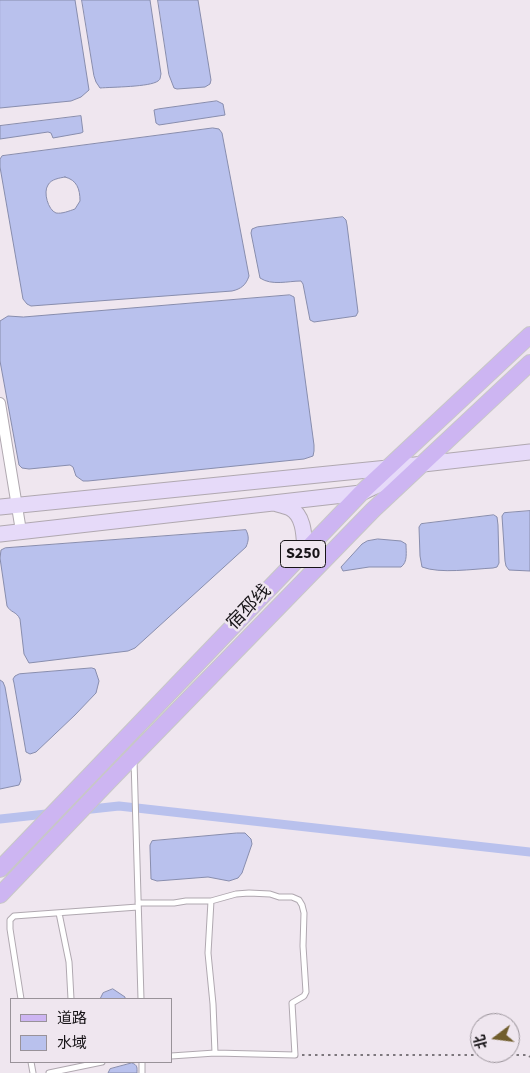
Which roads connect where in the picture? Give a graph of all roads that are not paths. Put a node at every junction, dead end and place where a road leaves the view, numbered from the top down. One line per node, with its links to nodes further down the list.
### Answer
1 (530, 335): 6 (main road, 宿邳线 / S250)
2 (530, 363): 5 (main road, 宿邳线 / S250)
3 (0, 403): 9 (street)
4 (530, 452): 5 (street)
5 (424, 463): 6 (street); 7 (street); 14 (main road, 宿邳线 / S250)
6 (388, 468): 7 (main road, 宿邳线 / S250); 9 (street)
7 (361, 493): 8 (street); 13 (main road, 宿邳线 / S250)
8 (274, 503): 11 (street); 13 (street)
9 (17, 506): 10 (street); 11 (street)
10 (0, 507)
11 (21, 531): 12 (street)
12 (0, 534)
13 (305, 552): 15 (main road, 宿邳线 / S250)
14 (134, 755): 16 (main road, 宿邳线 / S250); 18 (lane)
15 (0, 868)
16 (0, 895)
17 (210, 901): 18 (lane); 23 (lane); 23 (lane)
18 (138, 905): 19 (lane); 22 (lane)
19 (59, 913): 20 (lane); 21 (lane)
20 (21, 998)
21 (72, 998)
22 (141, 998)
23 (215, 1053): 24 (lane)
24 (172, 1056)
25 (88, 1063): 26 (lane)
26 (61, 1072): 27 (lane)
27 (49, 1073)

